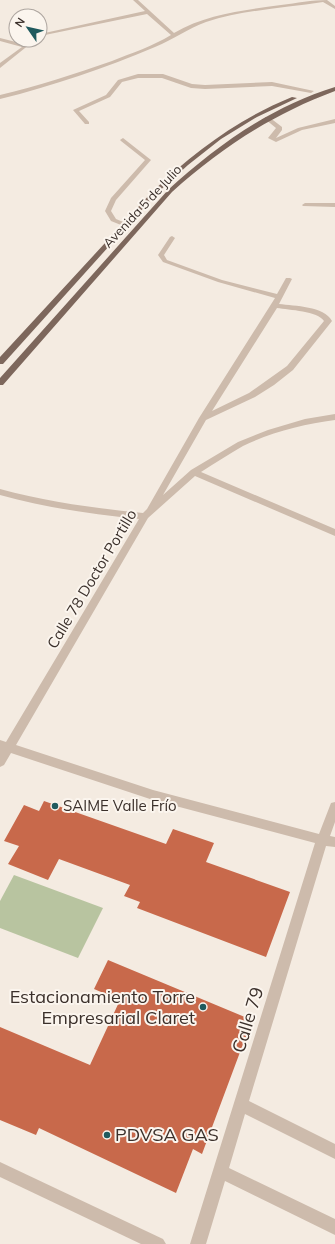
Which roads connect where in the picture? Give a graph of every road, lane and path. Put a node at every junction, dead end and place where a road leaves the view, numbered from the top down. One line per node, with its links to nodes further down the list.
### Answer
1 (8, 0): 2 (street)
2 (12, 0)
3 (135, 0): 6 (street)
4 (324, 0): 5 (street); 8 (street)
5 (335, 8)
6 (148, 12): 7 (street); 8 (street)
7 (48, 32)
8 (175, 36): 14 (street)
9 (22, 48): 10 (street)
10 (0, 66)
11 (335, 82): 13 (main road, Avenida 5 de Julio)
12 (335, 89): 15 (main road, Avenida 5 de Julio)
13 (311, 91): 17 (street); 21 (main road, Avenida 5 de Julio)
14 (0, 97)
15 (267, 118): 16 (street); 27 (main road, Avenida 5 de Julio)
16 (335, 121)
17 (87, 123)
18 (123, 140): 21 (street)
19 (305, 205): 20 (street)
20 (335, 205)
21 (126, 225): 26 (main road, Avenida 5 de Julio)
22 (172, 238): 24 (street)
23 (288, 279): 24 (street)
24 (278, 297): 25 (street)
25 (275, 305): 29 (street); 29 (street)
26 (2, 358)
27 (0, 383)
28 (335, 417): 30 (street, Calle 78 Doctor Portillo)
29 (203, 418): 32 (street)
30 (194, 472): 32 (street, Calle 78 Doctor Portillo); 33 (street)
31 (0, 492): 32 (street)
32 (146, 516): 34 (street, Calle 78 Doctor Portillo)
33 (335, 533)
34 (4, 747): 35 (street, Calle 78 Doctor Portillo); 37 (street)
35 (0, 762)
36 (335, 807): 37 (street, Calle 79)
37 (328, 841): 38 (street, Calle 79)
38 (241, 1104): 39 (street); 41 (street, Calle 79)
39 (335, 1152)
40 (0, 1170): 43 (street)
41 (220, 1171): 42 (street); 44 (street, Calle 79)
42 (335, 1227)
43 (158, 1244)
44 (198, 1244)

